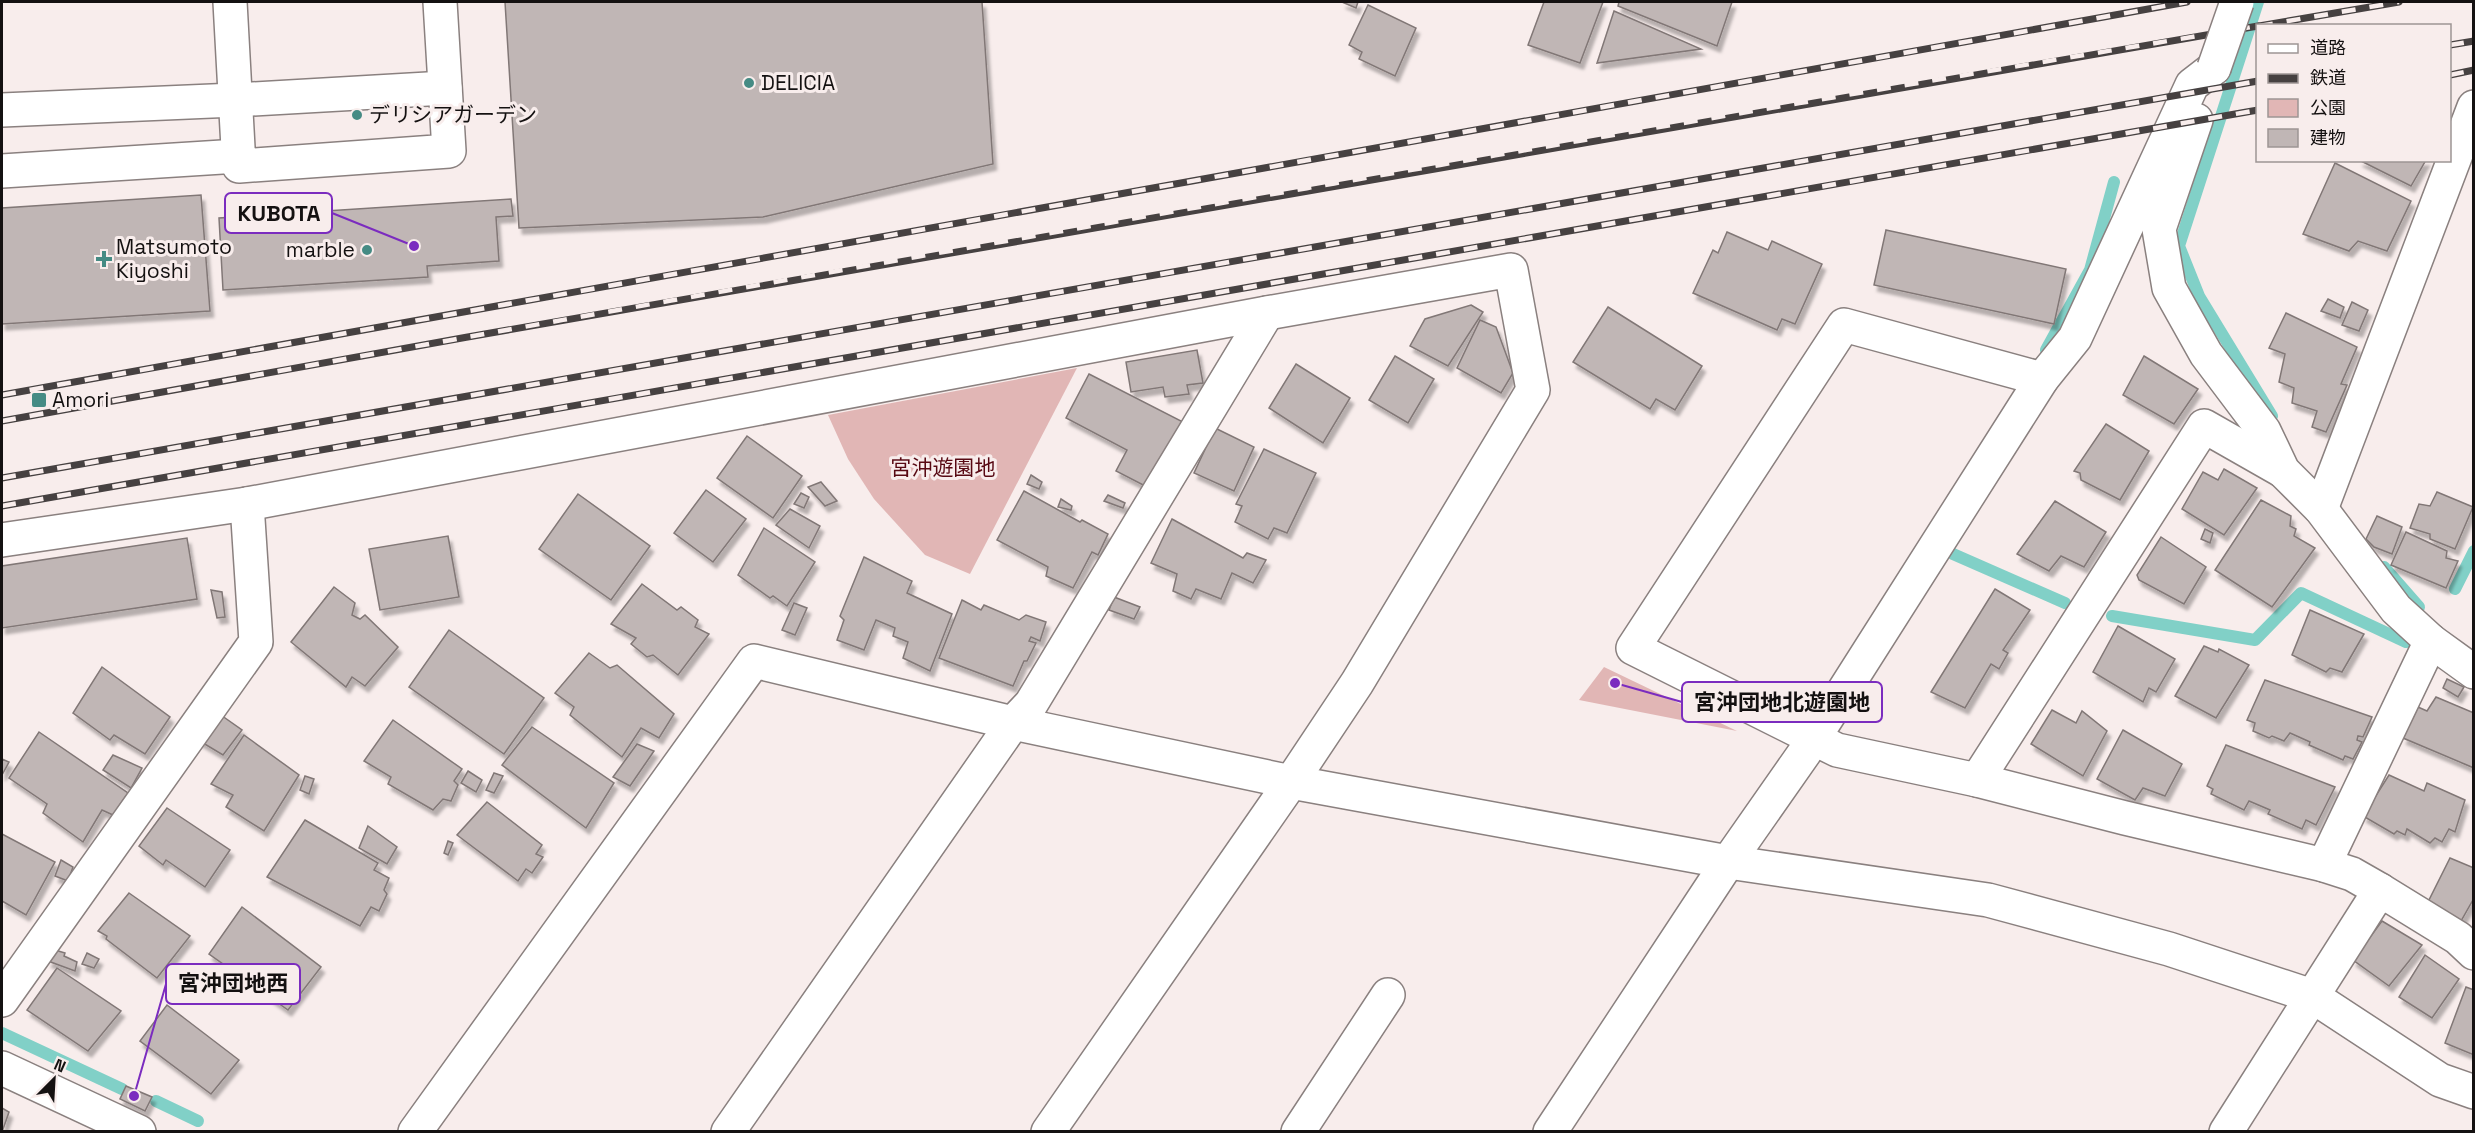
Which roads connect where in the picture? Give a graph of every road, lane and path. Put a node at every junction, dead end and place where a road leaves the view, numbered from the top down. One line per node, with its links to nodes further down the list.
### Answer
1 (230, 2): 6 (street)
2 (440, 2): 5 (street)
3 (2237, 2): 4 (street, bridge)
4 (2214, 68): 12 (street); 13 (street)
5 (445, 88): 6 (street); 9 (street)
6 (235, 100): 8 (street); 9 (street)
7 (2474, 107): 15 (street)
8 (2, 110)
9 (238, 156): 10 (street)
10 (2, 171)
11 (1267, 313): 14 (street); 19 (street); 22 (street)
12 (2042, 379): 20 (street); 20 (street)
13 (2283, 471): 15 (street); 21 (street)
14 (247, 504): 16 (street); 29 (street)
15 (2321, 509): 17 (street)
16 (2, 540)
17 (2431, 642): 18 (street); 24 (street)
18 (2474, 672)
19 (1013, 723): 22 (street); 33 (street); 34 (street)
20 (1813, 739): 21 (street); 23 (street)
21 (1977, 780): 24 (street)
22 (1291, 782): 23 (street); 35 (street)
23 (1728, 862): 28 (street); 37 (street)
24 (2324, 865): 25 (street)
25 (2380, 890): 26 (street); 28 (street)
26 (2474, 953)
27 (1388, 995): 36 (street)
28 (2312, 996): 31 (street); 38 (street)
29 (2, 1000)
30 (2, 1068): 32 (street)
31 (2474, 1092)
32 (139, 1131)
33 (415, 1131)
34 (728, 1131)
35 (1048, 1131)
36 (1298, 1131)
37 (1550, 1131)
38 (2226, 1131)

